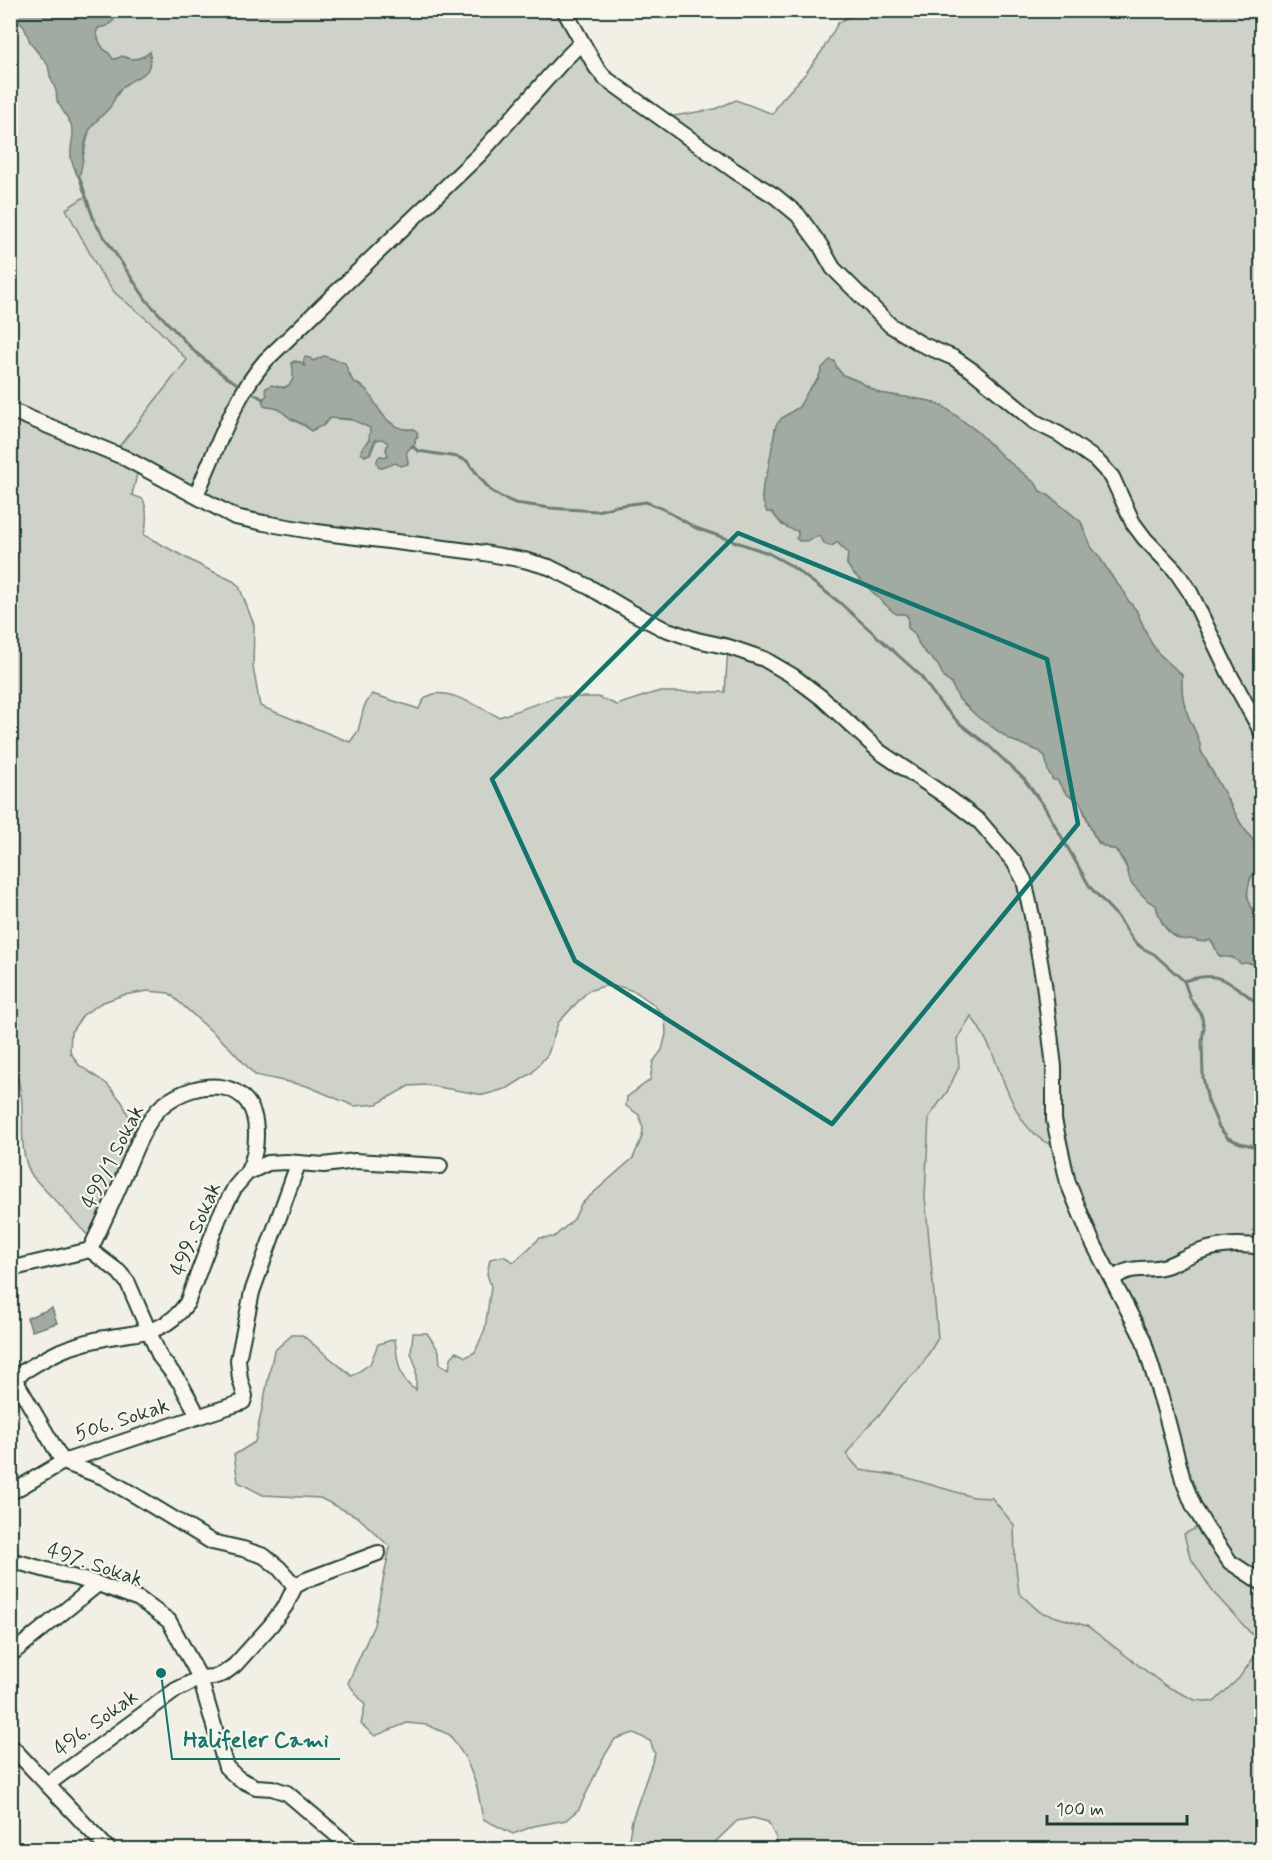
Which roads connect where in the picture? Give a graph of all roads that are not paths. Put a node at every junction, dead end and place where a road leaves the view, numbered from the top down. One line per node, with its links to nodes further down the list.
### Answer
1 (564, 10): 2 (street)
2 (582, 42): 4 (street); 5 (street)
3 (10, 410): 4 (street)
4 (196, 495): 12 (street)
5 (1262, 733)
6 (298, 1164): 7 (street, 499. Sokak); 8 (street, 499. Sokak); 15 (street)
7 (440, 1166)
8 (247, 1173): 10 (street, 499/1 Sokak); 13 (street, 499. Sokak)
9 (1262, 1246): 12 (street)
10 (90, 1250): 11 (street); 13 (street, 506. Sokak)
11 (10, 1269)
12 (1113, 1279): 20 (street)
13 (149, 1332): 14 (street, 499. Sokak); 15 (street, 506. Sokak)
14 (12, 1378): 16 (street)
15 (197, 1417): 16 (street, 506. Sokak)
16 (63, 1462): 17 (street, 506. Sokak); 22 (street)
17 (10, 1493)
18 (378, 1553): 22 (street)
19 (10, 1560): 21 (street, 497. Sokak)
20 (1262, 1583)
21 (98, 1584): 23 (street); 24 (street, 497. Sokak)
22 (295, 1586): 24 (street, 496. Sokak)
23 (10, 1655)
24 (200, 1678): 26 (street, 496. Sokak); 28 (street, 497. Sokak)
25 (10, 1745): 26 (street)
26 (48, 1784): 27 (street)
27 (109, 1850)
28 (354, 1850)

